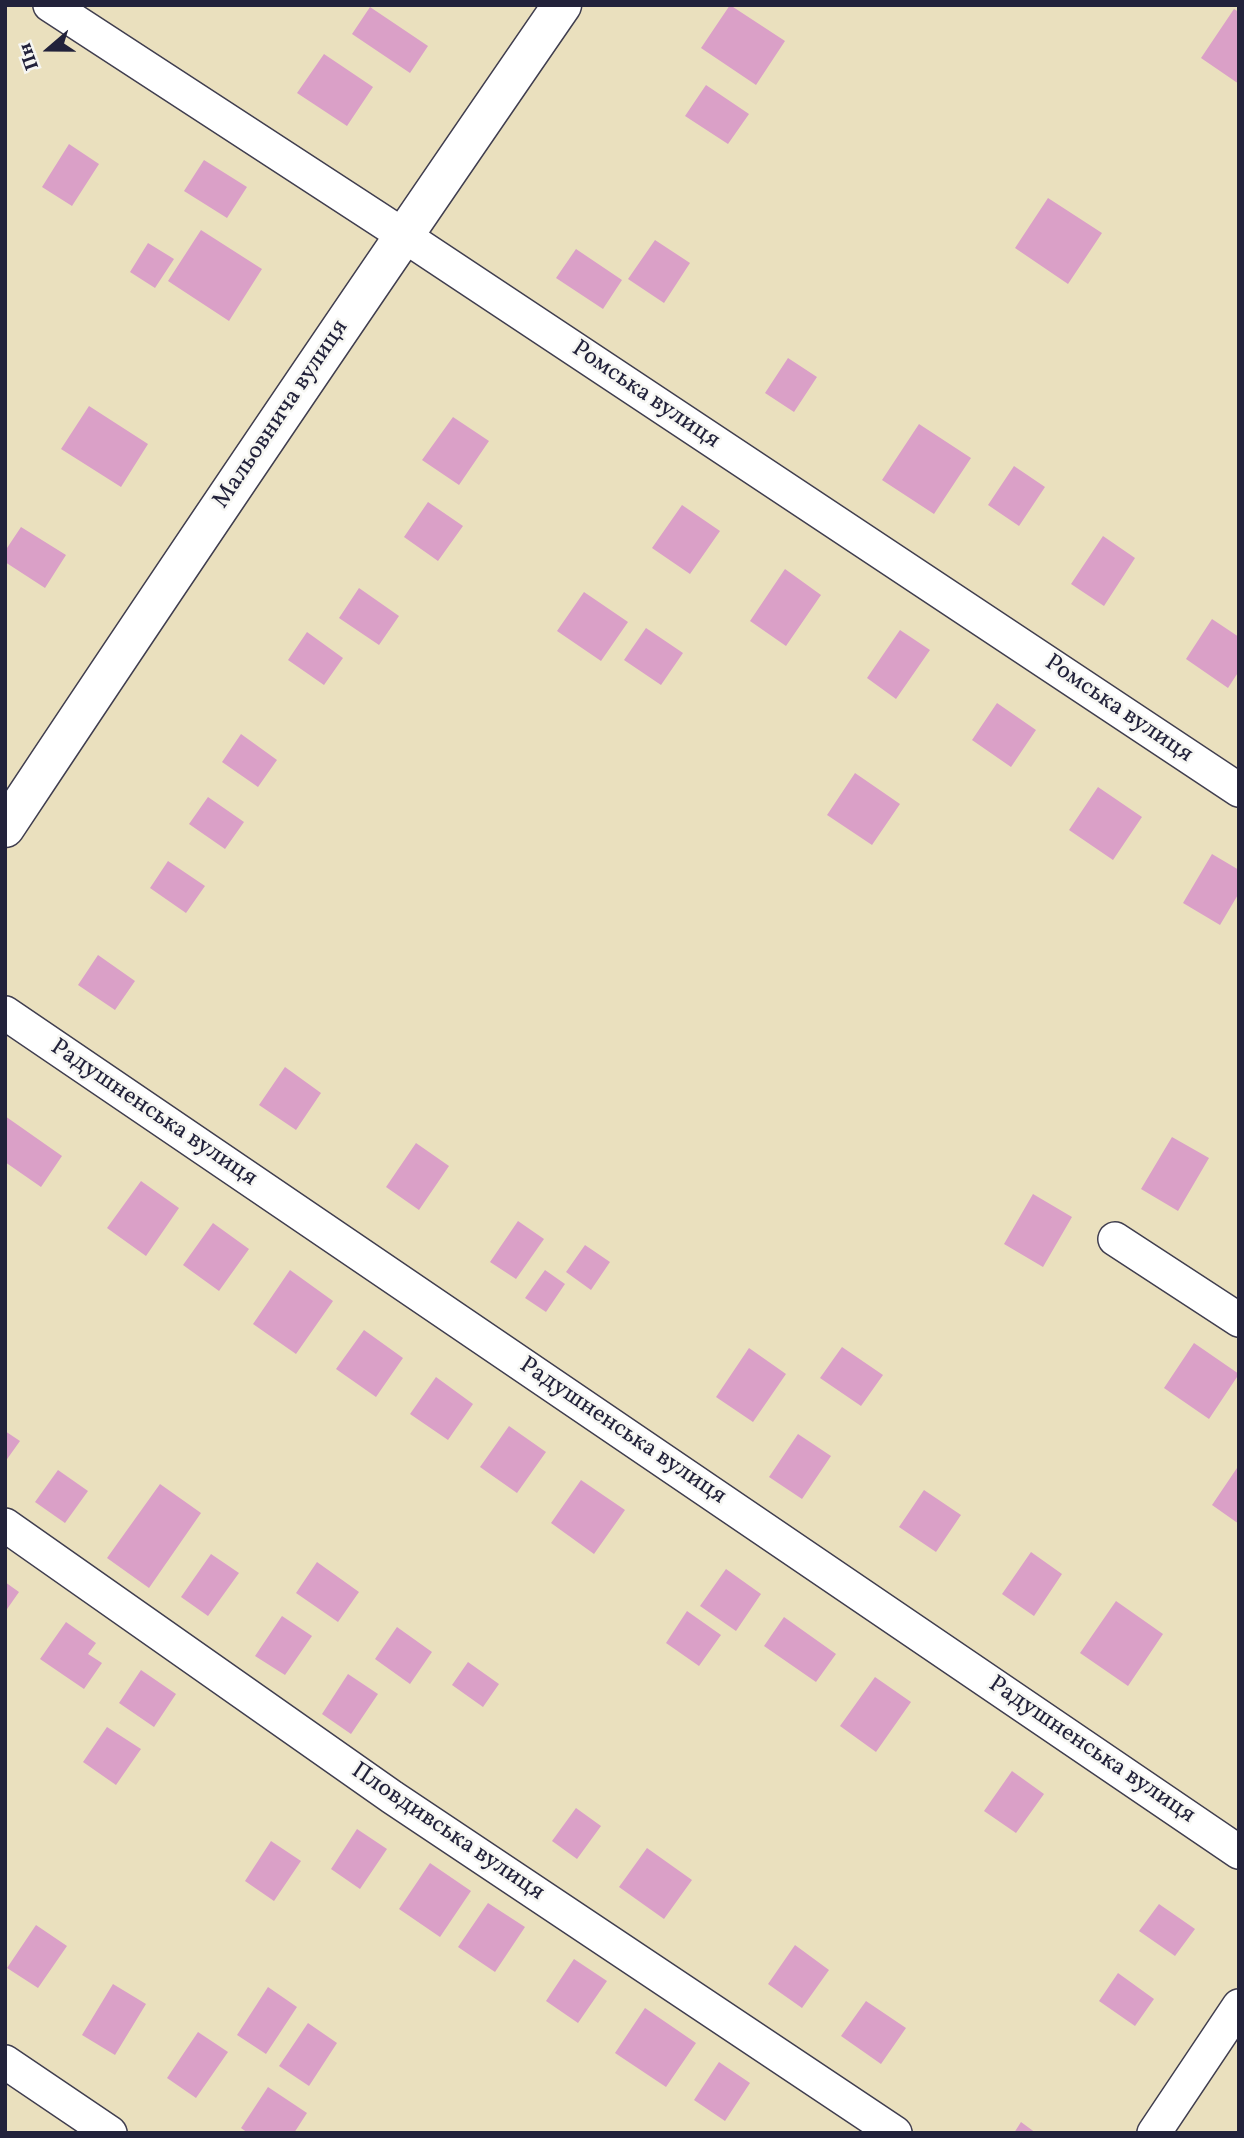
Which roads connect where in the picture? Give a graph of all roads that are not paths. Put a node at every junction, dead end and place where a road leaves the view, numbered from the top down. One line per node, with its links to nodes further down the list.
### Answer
1 (50, 5): 3 (street, Ромська вулиця)
2 (562, 5): 3 (street, Мальовнича вулиця)
3 (403, 235): 4 (street, Ромська вулиця); 5 (street, Мальовнича вулиця)
4 (1239, 790)
5 (5, 828)
6 (5, 1013): 10 (street, Радушненська вулиця)
7 (1115, 1239): 8 (street)
8 (1239, 1320)
9 (5, 1525): 14 (street, Пловдивська вулиця)
10 (1239, 1852)
11 (1239, 2006): 15 (street)
12 (5, 2062): 13 (street)
13 (110, 2133)
14 (895, 2133)
15 (1154, 2133)

